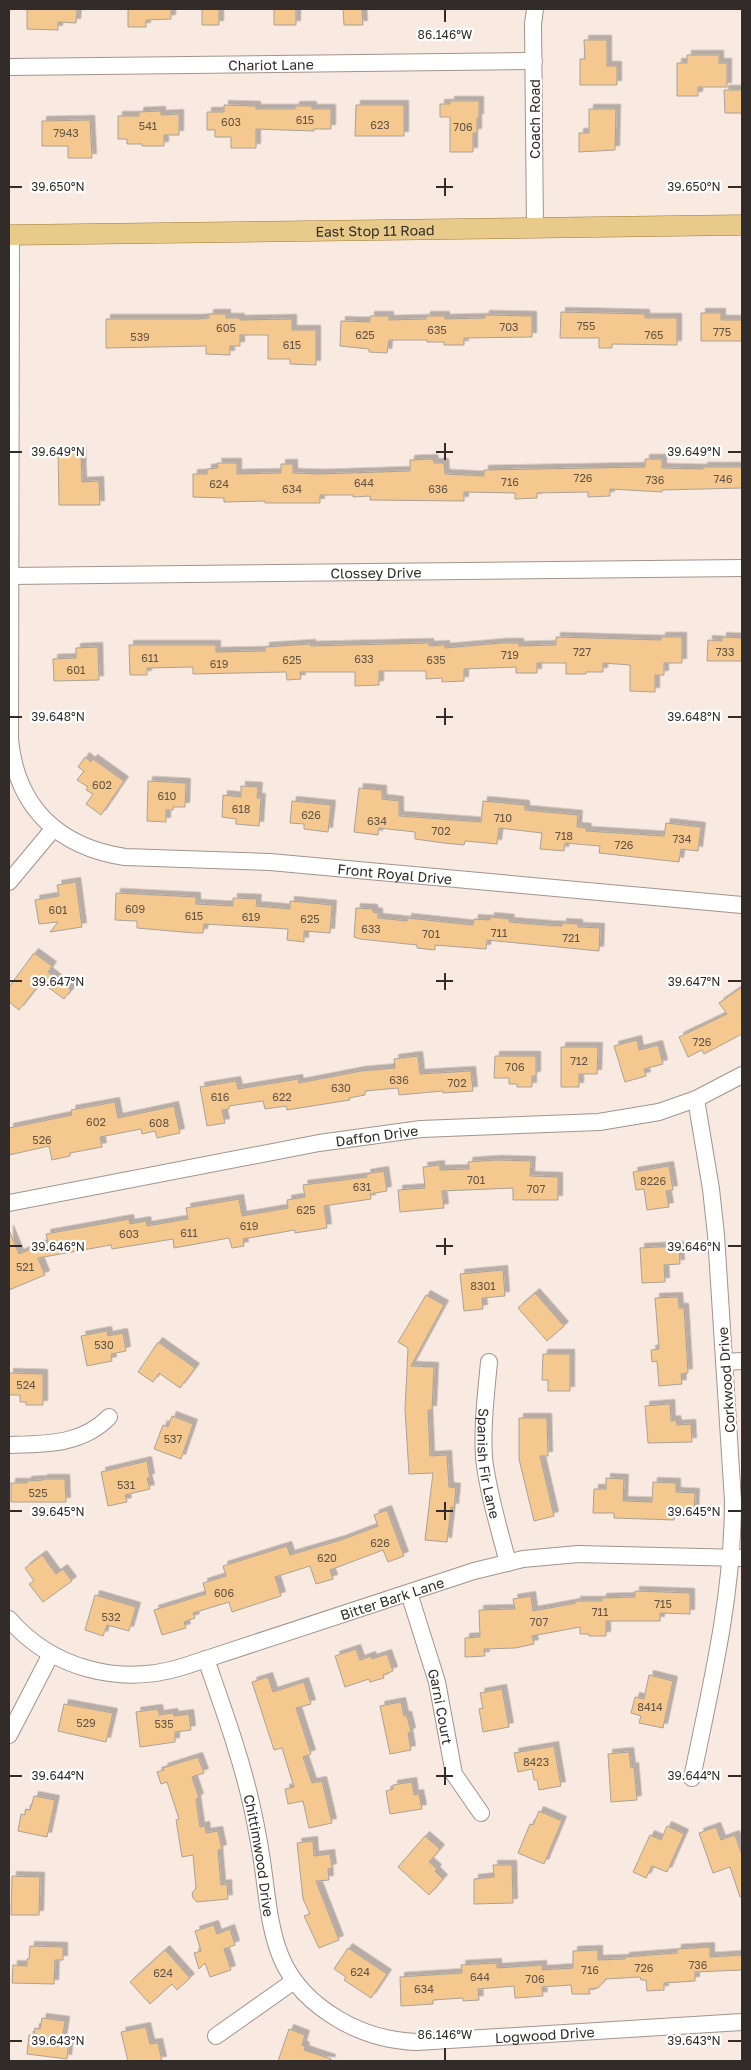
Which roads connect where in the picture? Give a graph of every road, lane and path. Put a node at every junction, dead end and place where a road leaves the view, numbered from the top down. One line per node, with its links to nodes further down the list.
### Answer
1 (535, 9): 2 (street, Coach Road)
2 (534, 61): 3 (street, Chariot Lane); 5 (street, Coach Road)
3 (9, 67)
4 (742, 226): 5 (main road, East Stop 11 Road)
5 (535, 229): 6 (main road, East Stop 11 Road)
6 (10, 235): 8 (street, Front Royal Drive)
7 (742, 568): 8 (street, Clossey Drive)
8 (10, 576): 9 (street, Front Royal Drive)
9 (54, 828): 10 (street); 11 (street, Front Royal Drive)
10 (9, 882)
11 (742, 905)
12 (742, 1075): 13 (street, Daffon Drive)
13 (696, 1099): 14 (street, Daffon Drive); 17 (street, Corkwood Drive)
14 (9, 1203)
15 (742, 1361): 17 (street)
16 (488, 1362): 21 (street, Spanish Fir Lane)
17 (724, 1362): 20 (street, Corkwood Drive)
18 (109, 1417): 19 (street)
19 (9, 1445)
20 (737, 1558): 21 (street, Bitter Bark Lane); 27 (street, Corkwood Drive)
21 (508, 1563): 22 (street, Bitter Bark Lane)
22 (409, 1593): 25 (street, Bitter Bark Lane); 28 (street, Garni Court)
23 (9, 1619): 24 (street, Bitter Bark Lane)
24 (51, 1654): 25 (street, Bitter Bark Lane); 26 (street)
25 (206, 1659): 29 (street, Chittimwood Drive)
26 (9, 1735)
27 (692, 1778)
28 (481, 1813)
29 (294, 1981): 31 (street, Chittimwood Drive); 32 (street)
30 (742, 2022): 31 (street, Logwood Drive)
31 (349, 2026)
32 (216, 2036)

